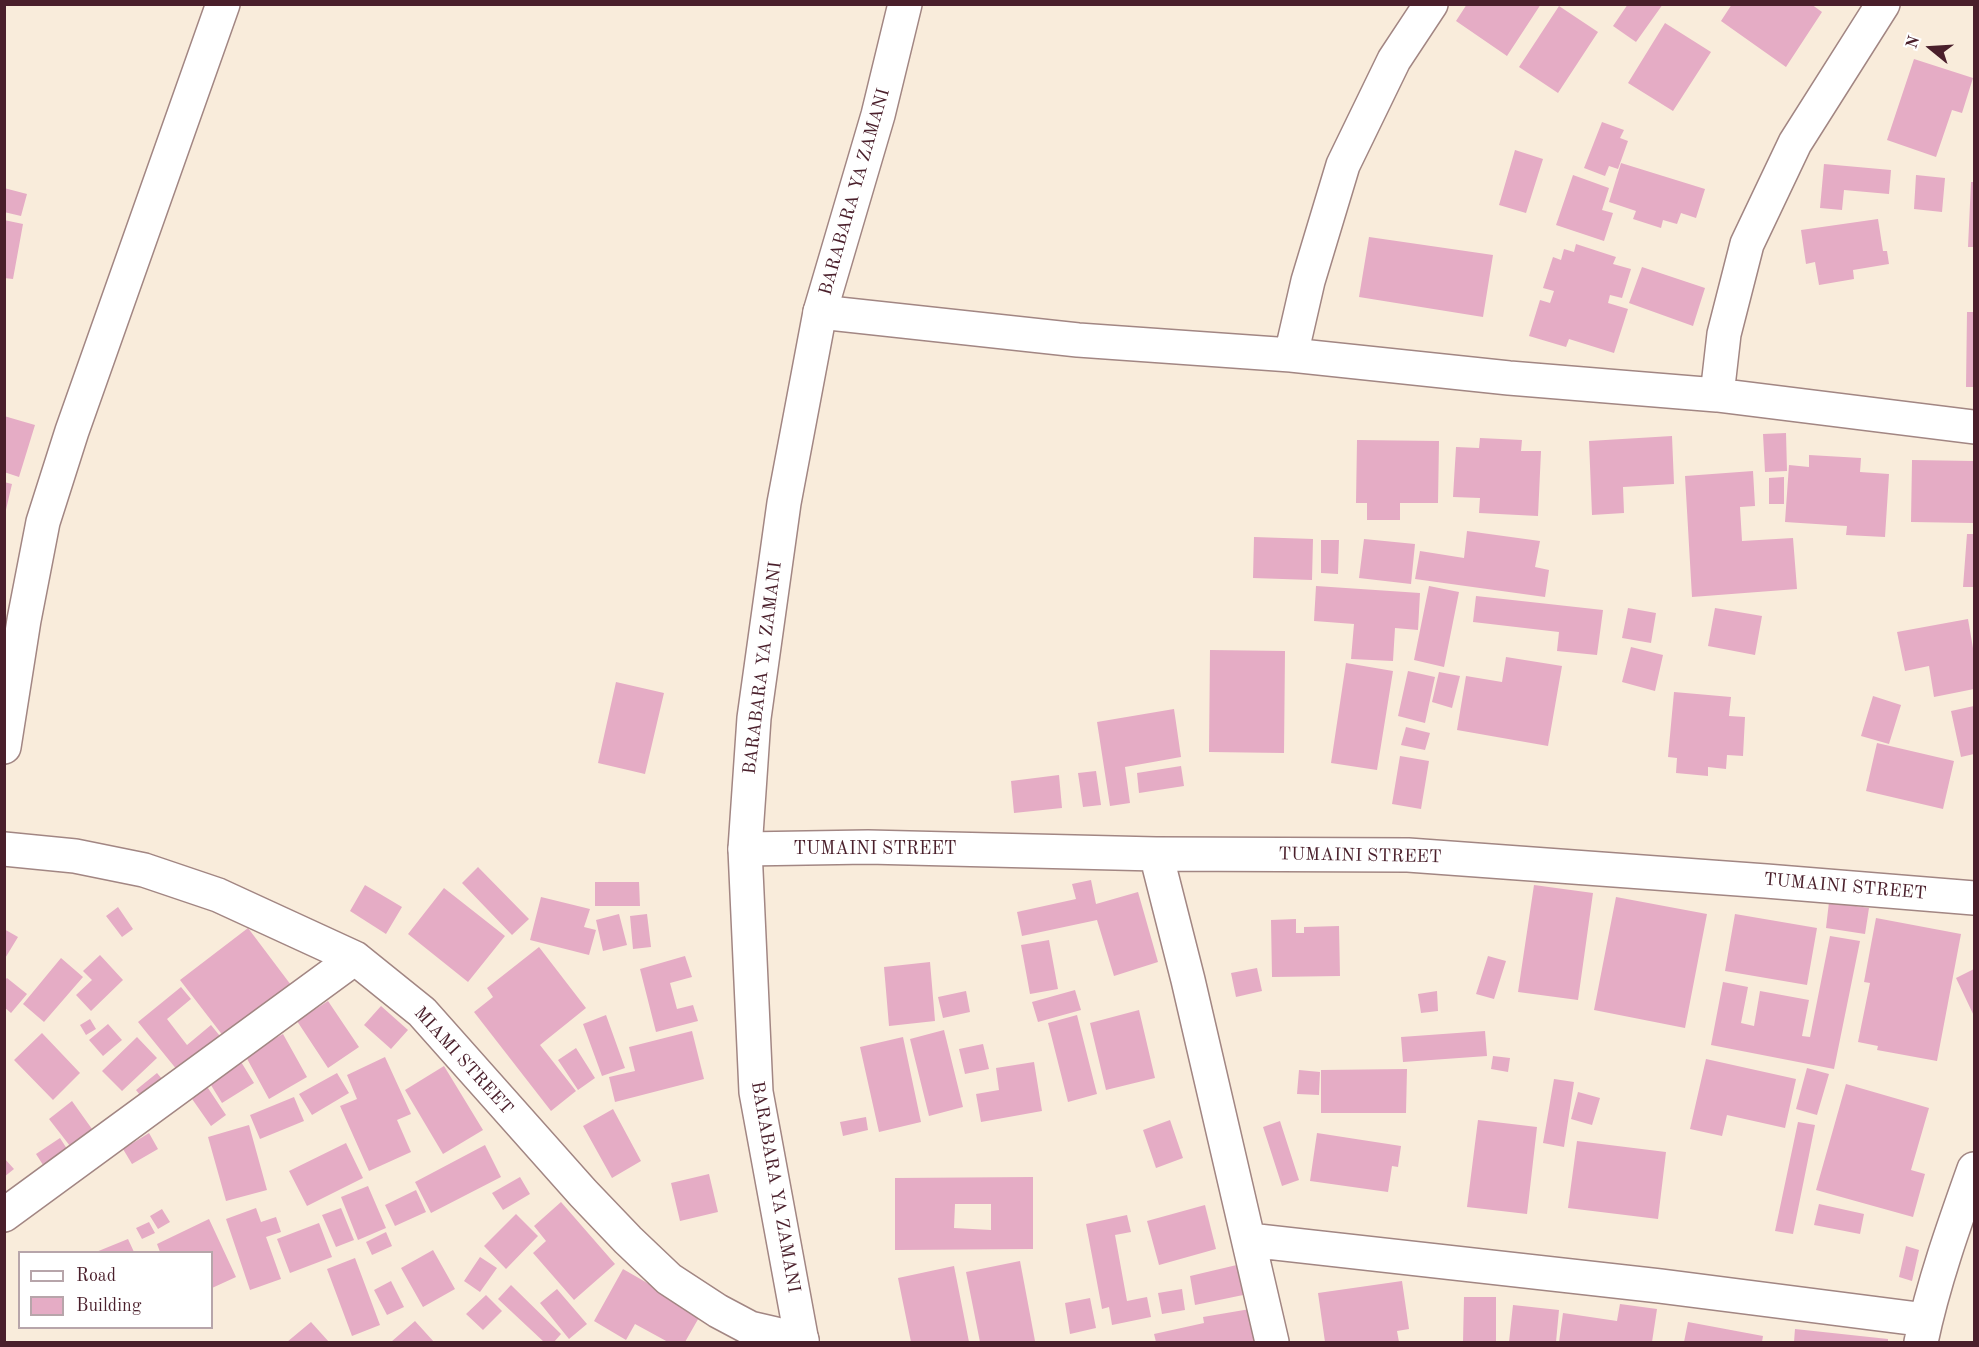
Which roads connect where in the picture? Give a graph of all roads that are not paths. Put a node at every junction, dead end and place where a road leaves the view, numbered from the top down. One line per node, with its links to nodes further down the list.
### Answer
1 (223, 4): 9 (street)
2 (905, 4): 5 (street, BARABARA YA ZAMANI)
3 (1431, 4): 6 (street)
4 (1883, 4): 7 (street)
5 (820, 312): 6 (street); 11 (street, BARABARA YA ZAMANI)
6 (1291, 355): 7 (street)
7 (1718, 395): 8 (street)
8 (1974, 427)
9 (4, 747)
10 (4, 849): 14 (street, MIAMI STREET)
11 (745, 849): 12 (street, TUMAINI STREET); 19 (street, BARABARA YA ZAMANI)
12 (1156, 854): 13 (street, TUMAINI STREET); 17 (street)
13 (1974, 898)
14 (355, 958): 16 (street); 19 (street, MIAMI STREET)
15 (1974, 1169): 18 (street)
16 (4, 1215)
17 (1249, 1240): 18 (street); 20 (street)
18 (1923, 1331)
19 (802, 1341)
20 (1272, 1342)

